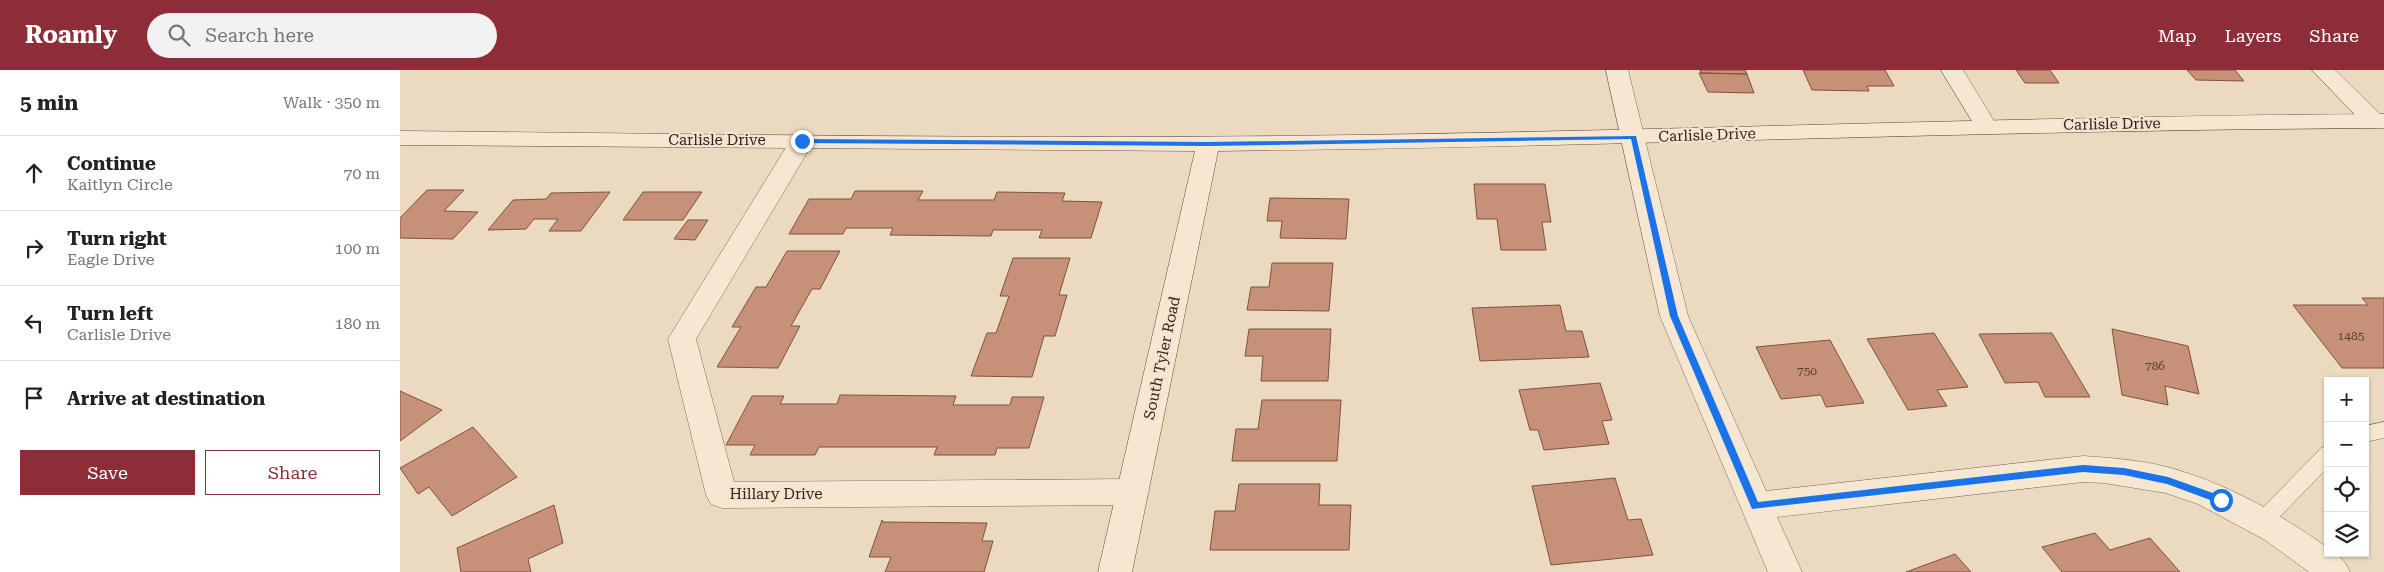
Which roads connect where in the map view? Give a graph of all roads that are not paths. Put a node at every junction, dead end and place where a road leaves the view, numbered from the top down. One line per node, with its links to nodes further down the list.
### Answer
1 (1616, 70): 6 (street)
2 (1952, 70): 5 (street)
3 (2323, 70): 4 (street)
4 (2379, 121): 5 (street, Carlisle Drive)
5 (1986, 126): 6 (street, Carlisle Drive)
6 (1634, 137): 9 (street, Carlisle Drive); 14 (street)
7 (400, 138): 8 (street, Carlisle Drive)
8 (802, 141): 9 (street, Carlisle Drive); 13 (street, Hillary Drive)
9 (1208, 144): 13 (street, South Tyler Road)
10 (2384, 430): 11 (lane)
11 (2369, 433)
12 (2324, 458): 15 (lane)
13 (1133, 492): 16 (street, South Tyler Road)
14 (1756, 506): 15 (street); 17 (street)
15 (2262, 522): 18 (street)
16 (1115, 572)
17 (1785, 572)
18 (2333, 572)

